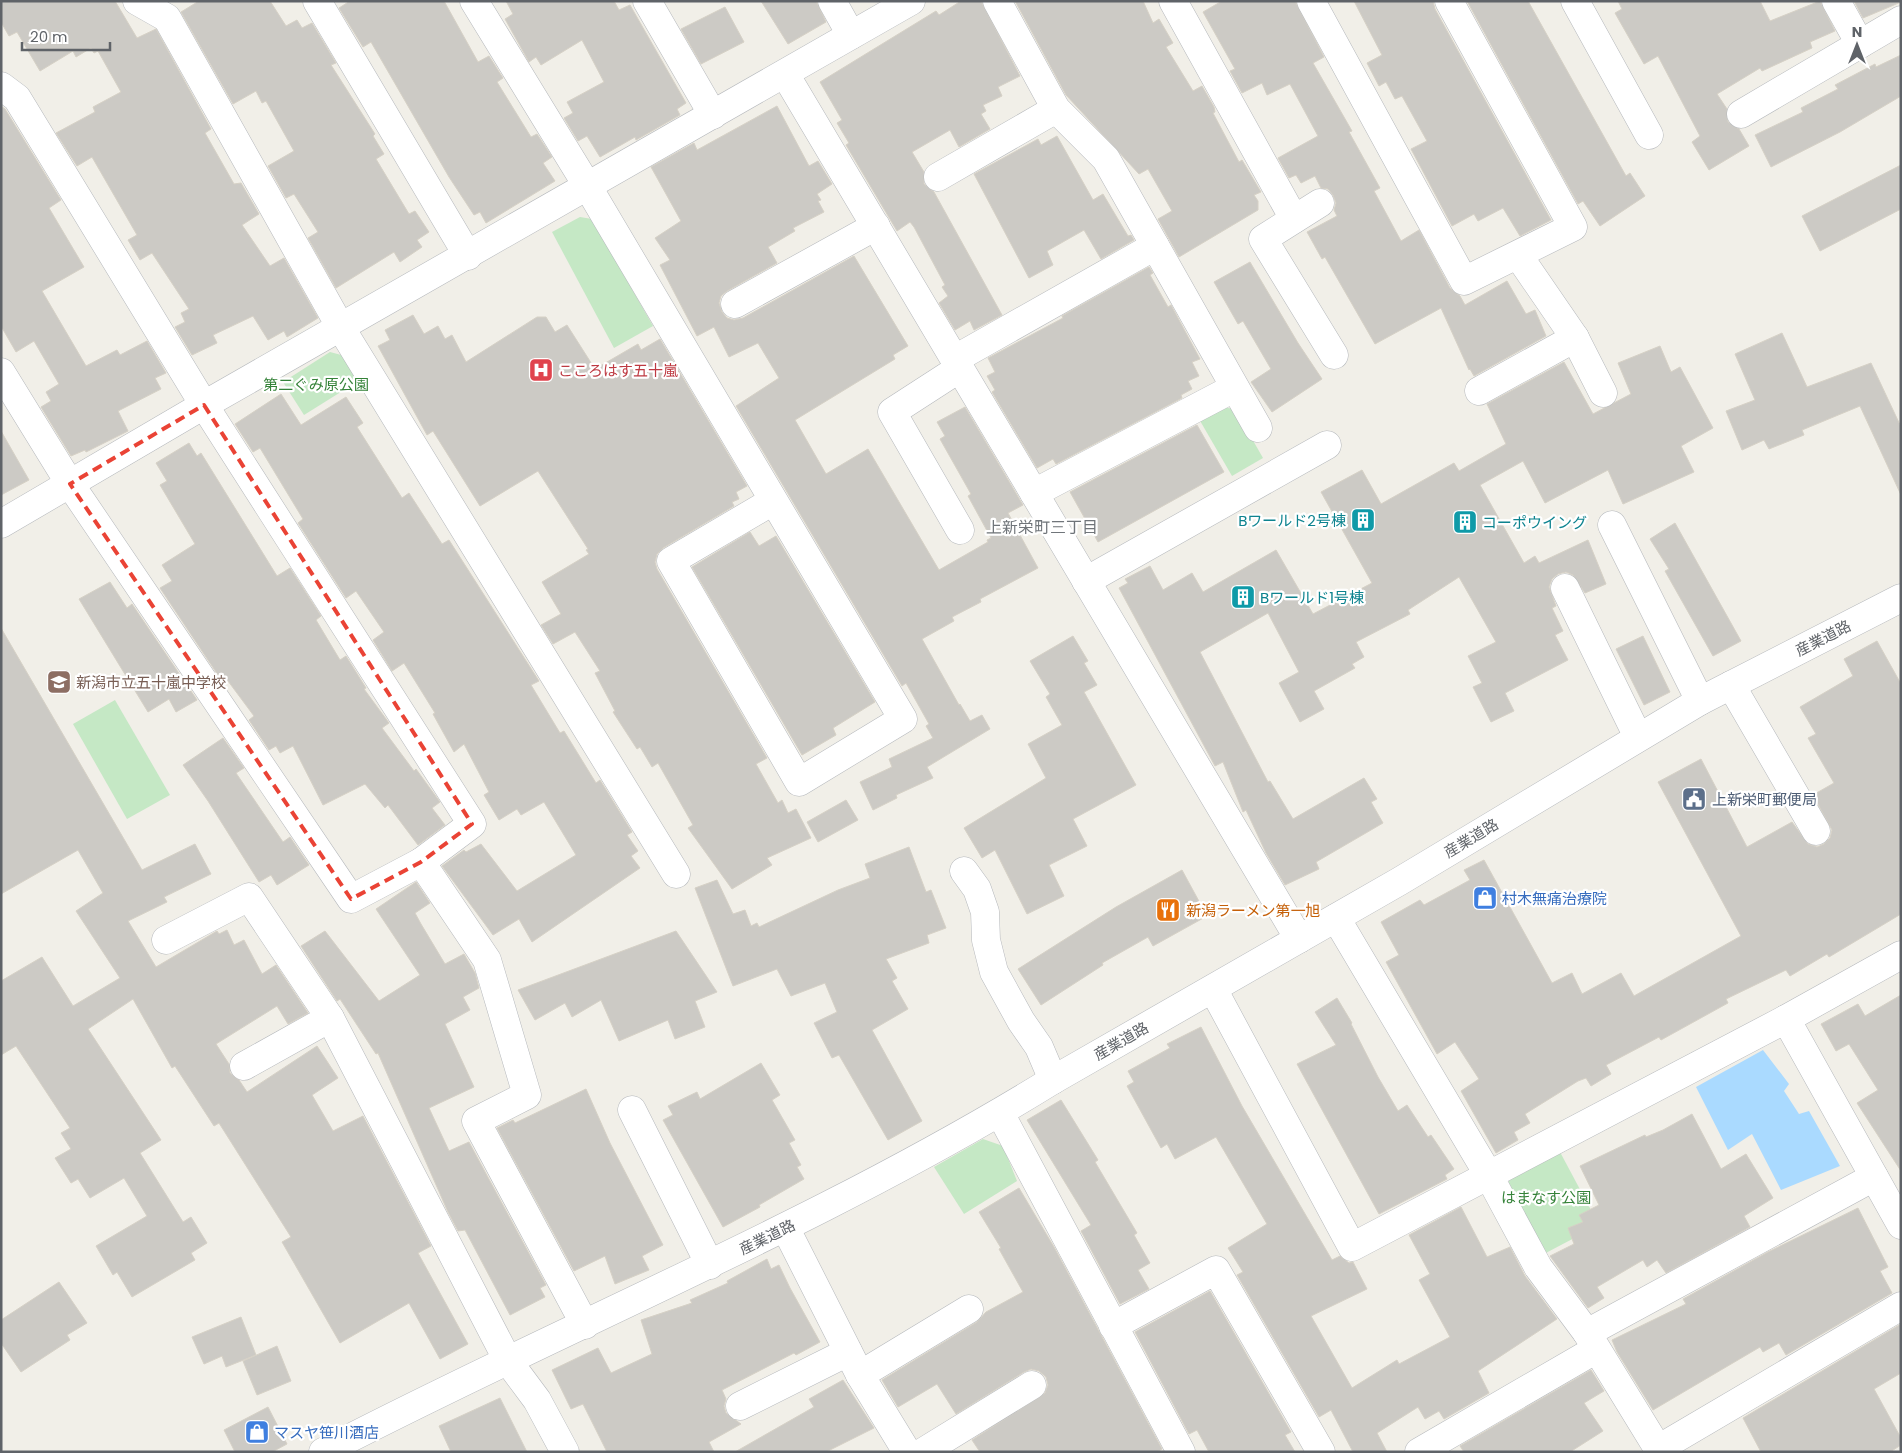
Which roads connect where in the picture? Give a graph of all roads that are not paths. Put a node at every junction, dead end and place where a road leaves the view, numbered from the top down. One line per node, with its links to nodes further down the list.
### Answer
1 (137, 1): 31 (street)
2 (317, 1): 29 (street)
3 (474, 1): 23 (street)
4 (646, 1): 20 (street)
5 (832, 1): 14 (street)
6 (911, 1): 14 (street)
7 (997, 1): 18 (street)
8 (1173, 1): 25 (street)
9 (1311, 1): 28 (street)
10 (1449, 1): 28 (street)
11 (1575, 1): 21 (street)
12 (1836, 1): 15 (street)
13 (1901, 20): 15 (street)
14 (852, 36): 16 (street)
15 (1860, 44): 19 (street)
16 (785, 74): 20 (street); 26 (street)
17 (1, 86): 39 (street)
18 (1056, 109): 22 (street); 27 (street)
19 (1742, 114)
20 (713, 115): 23 (street)
21 (1649, 135)
22 (938, 177)
23 (588, 187): 29 (street); 44 (street)
24 (1320, 203): 25 (street)
25 (1294, 219): 33 (street)
26 (876, 226): 30 (street); 34 (street)
27 (1155, 246): 34 (street); 36 (street)
28 (1518, 255): 32 (street)
29 (468, 256): 31 (street)
30 (735, 304)
31 (341, 328): 39 (street); 57 (street)
32 (1575, 338): 37 (street); 38 (street)
33 (1334, 355)
34 (958, 364): 43 (street); 47 (street)
35 (1, 372): 42 (street)
36 (1234, 388): 40 (street); 43 (street)
37 (1479, 391)
38 (1604, 394)
39 (204, 405): 42 (street); 55 (street)
40 (1258, 428)
41 (1327, 445): 48 (street)
42 (70, 484): 45 (street); 55 (street)
43 (1034, 493): 48 (street)
44 (773, 501): 44 (street)
45 (1, 524)
46 (1612, 525): 52 (street)
47 (960, 530)
48 (1086, 581): 59 (street)
49 (1565, 588): 53 (street)
50 (1901, 598): 51 (street, 産業道路)
51 (1731, 684): 52 (street, 産業道路); 54 (street)
52 (1700, 700): 53 (street, 産業道路)
53 (1638, 737): 58 (street, 産業道路)
54 (1816, 830)
55 (421, 862): 76 (street)
56 (964, 871): 66 (street)
57 (676, 874)
58 (1336, 918): 59 (street, 産業道路); 69 (street)
59 (1299, 939): 62 (street, 産業道路)
60 (166, 940): 63 (street)
61 (1901, 954): 64 (street)
62 (1213, 989): 66 (street, 産業道路); 69 (street)
63 (330, 1018): 65 (street); 79 (street)
64 (1786, 1019): 69 (street); 70 (street)
65 (244, 1066)
66 (1053, 1080): 68 (street, 産業道路)
67 (632, 1110): 73 (street)
68 (1000, 1113): 72 (street, 産業道路); 77 (street)
69 (1488, 1174): 78 (street)
70 (1874, 1177): 71 (street); 78 (street)
71 (1901, 1225)
72 (786, 1229): 73 (street, 産業道路); 80 (street)
73 (710, 1265): 76 (street, 産業道路)
74 (1901, 1306): 84 (street)
75 (970, 1309): 80 (street)
76 (585, 1325): 79 (street, 産業道路)
77 (1113, 1326): 88 (street); 89 (street)
78 (1591, 1341): 84 (street); 90 (street)
79 (508, 1361): 83 (street, 産業道路); 85 (street)
80 (854, 1363): 82 (street); 86 (street)
81 (1032, 1386): 87 (street)
82 (740, 1406)
83 (340, 1448)
84 (1659, 1450)
85 (565, 1452)
86 (907, 1452)
87 (923, 1452)
88 (1181, 1452)
89 (1321, 1452)
90 (1418, 1452)

